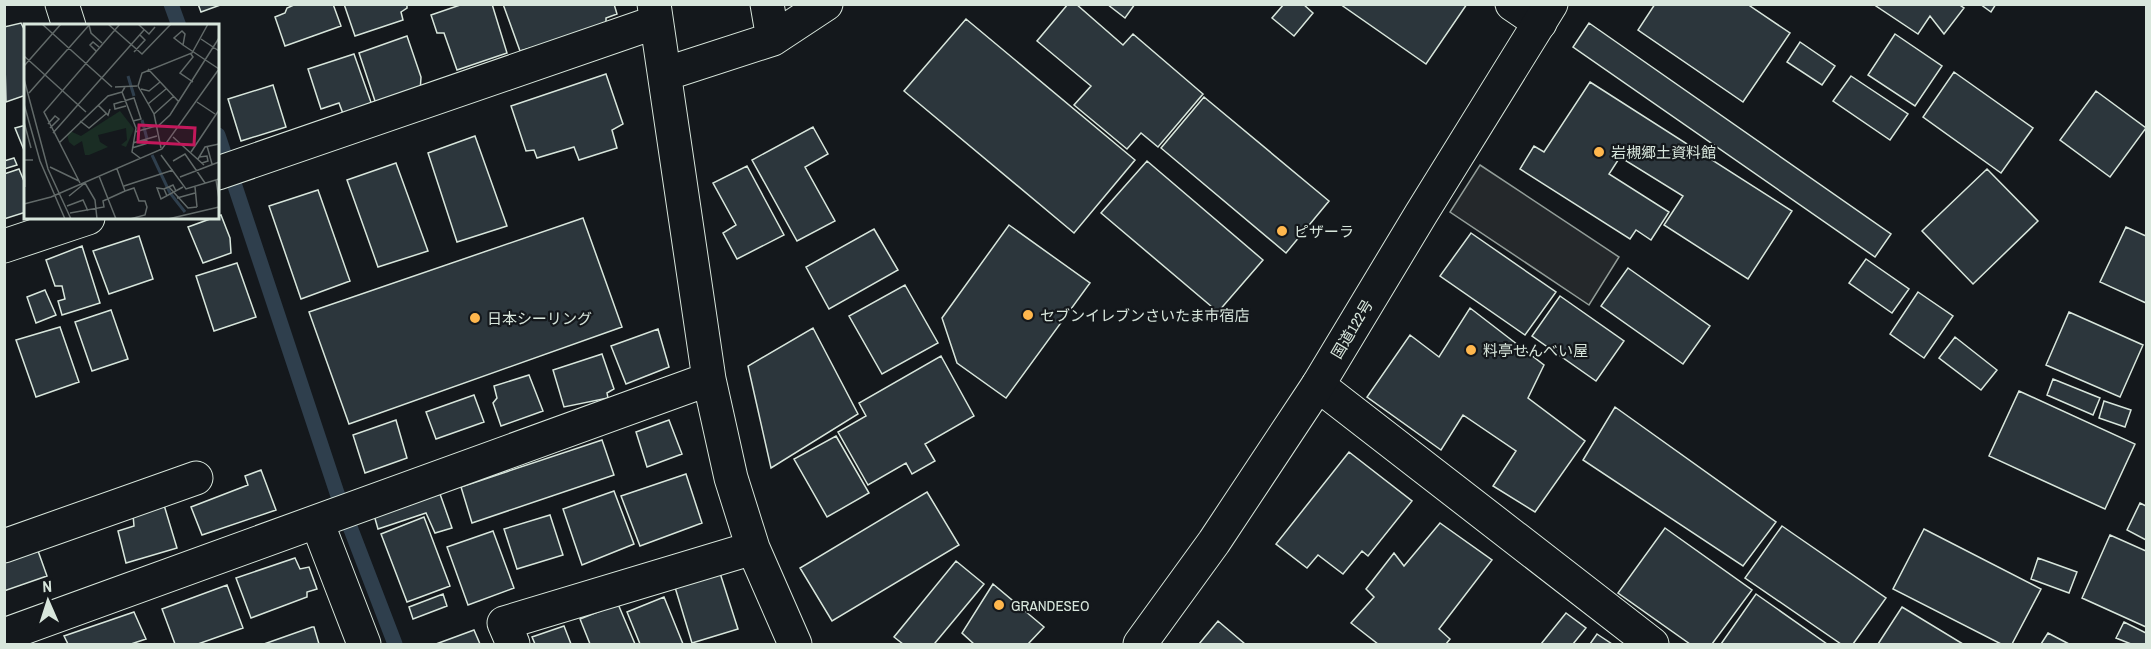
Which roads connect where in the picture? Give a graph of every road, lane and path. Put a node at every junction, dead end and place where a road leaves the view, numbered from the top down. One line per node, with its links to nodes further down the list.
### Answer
1 (62, 4): 7 (main road)
2 (767, 4): 8 (main road)
3 (826, 4): 8 (main road)
4 (1512, 4): 6 (main road)
5 (655, 13): 9 (main road); 10 (main road)
6 (1546, 14): 14 (main road, 国道122号)
7 (68, 24)
8 (773, 39): 9 (main road)
9 (665, 74): 13 (main road)
10 (219, 173)
11 (85, 219): 12 (main road)
12 (4, 246)
13 (709, 379): 16 (main road); 18 (main road)
14 (1318, 385): 23 (main road, 国道122号); 24 (main road)
15 (196, 478): 17 (main road)
16 (317, 522): 19 (main road); 20 (main road)
17 (4, 546)
18 (753, 548): 21 (main road); 22 (main road)
19 (4, 634)
20 (364, 645)
21 (513, 645)
22 (795, 645)
23 (1140, 645)
24 (1652, 645)

